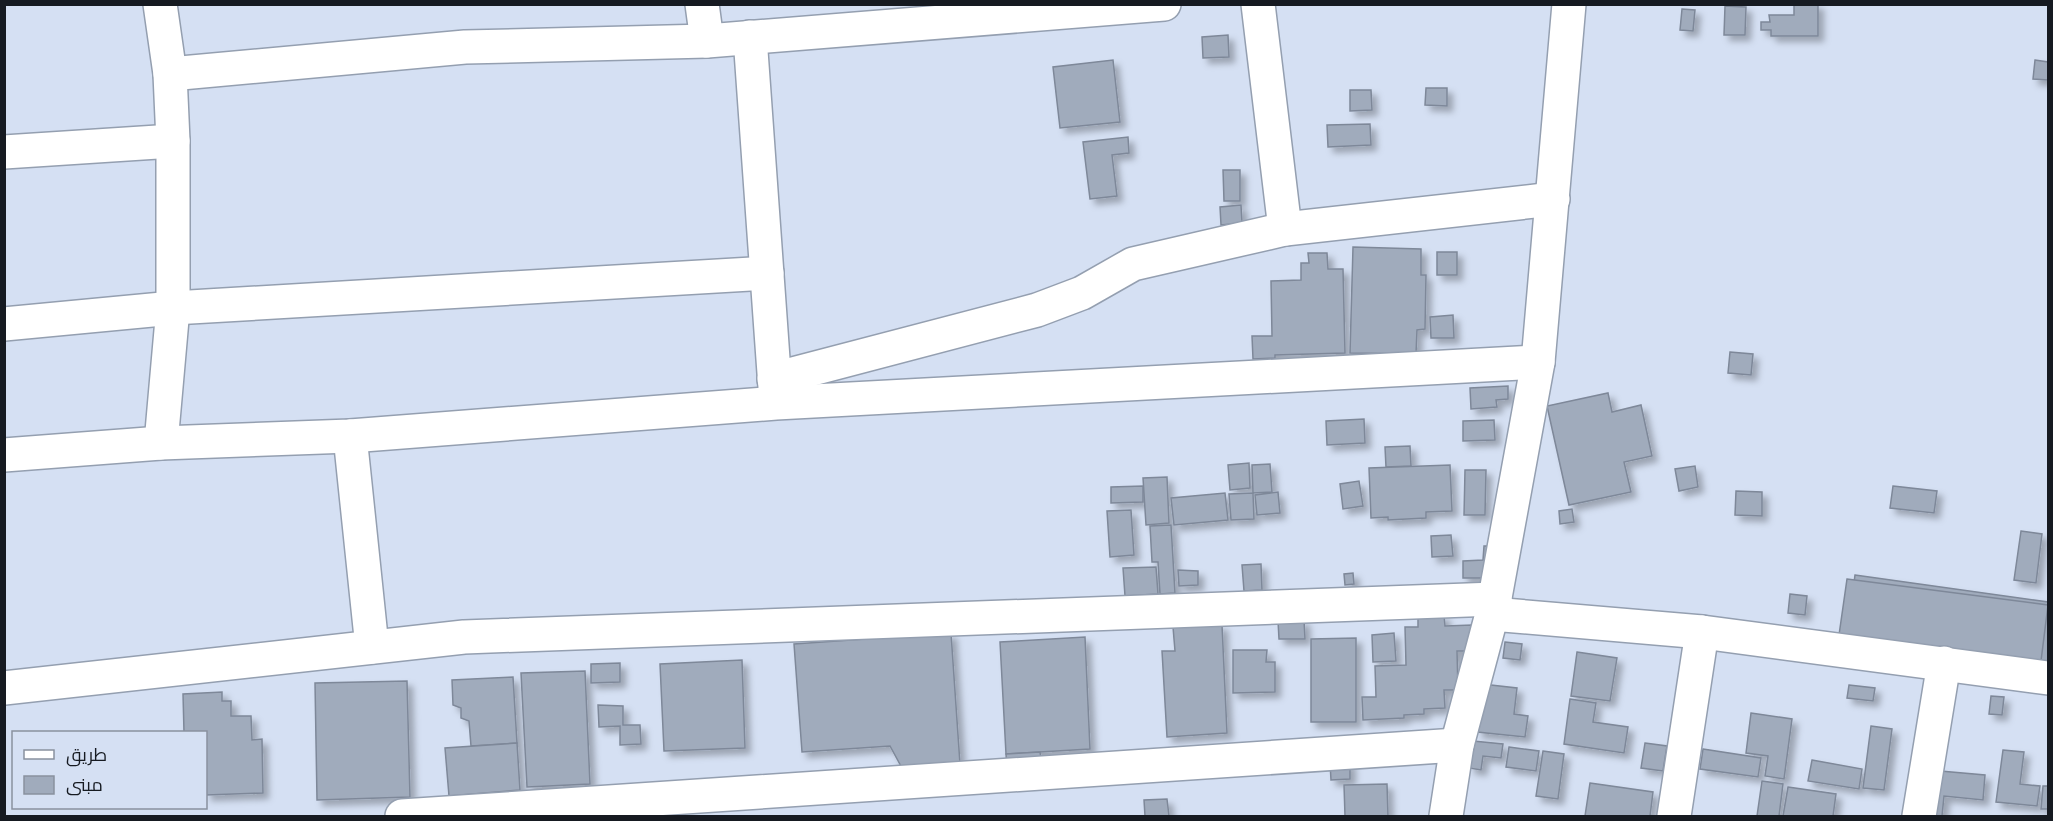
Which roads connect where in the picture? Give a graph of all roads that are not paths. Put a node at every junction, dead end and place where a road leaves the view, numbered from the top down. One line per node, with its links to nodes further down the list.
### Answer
1 (160, 4): 8 (street)
2 (702, 4): 7 (street)
3 (1164, 4): 6 (street)
4 (1258, 4): 12 (street)
5 (1569, 4): 11 (street)
6 (750, 37): 7 (street); 13 (street)
7 (707, 41): 8 (street)
8 (170, 74): 9 (street)
9 (173, 141): 10 (street); 14 (street)
10 (4, 152)
11 (1553, 200): 12 (street); 16 (street)
12 (1285, 229): 17 (street)
13 (767, 273): 14 (street); 17 (street)
14 (173, 308): 15 (street); 19 (street)
15 (4, 324)
16 (1538, 362): 17 (street); 21 (street)
17 (775, 391): 18 (street)
18 (350, 436): 19 (street); 23 (street)
19 (161, 443): 20 (street)
20 (4, 455)
21 (1493, 606): 22 (street); 23 (street); 27 (street)
22 (1702, 632): 24 (street); 30 (street)
23 (372, 647): 26 (street)
24 (1944, 663): 25 (street); 31 (street)
25 (2049, 678)
26 (4, 688)
27 (1457, 745): 28 (street); 29 (street)
28 (402, 816)
29 (1446, 816)
30 (1674, 816)
31 (1919, 816)

